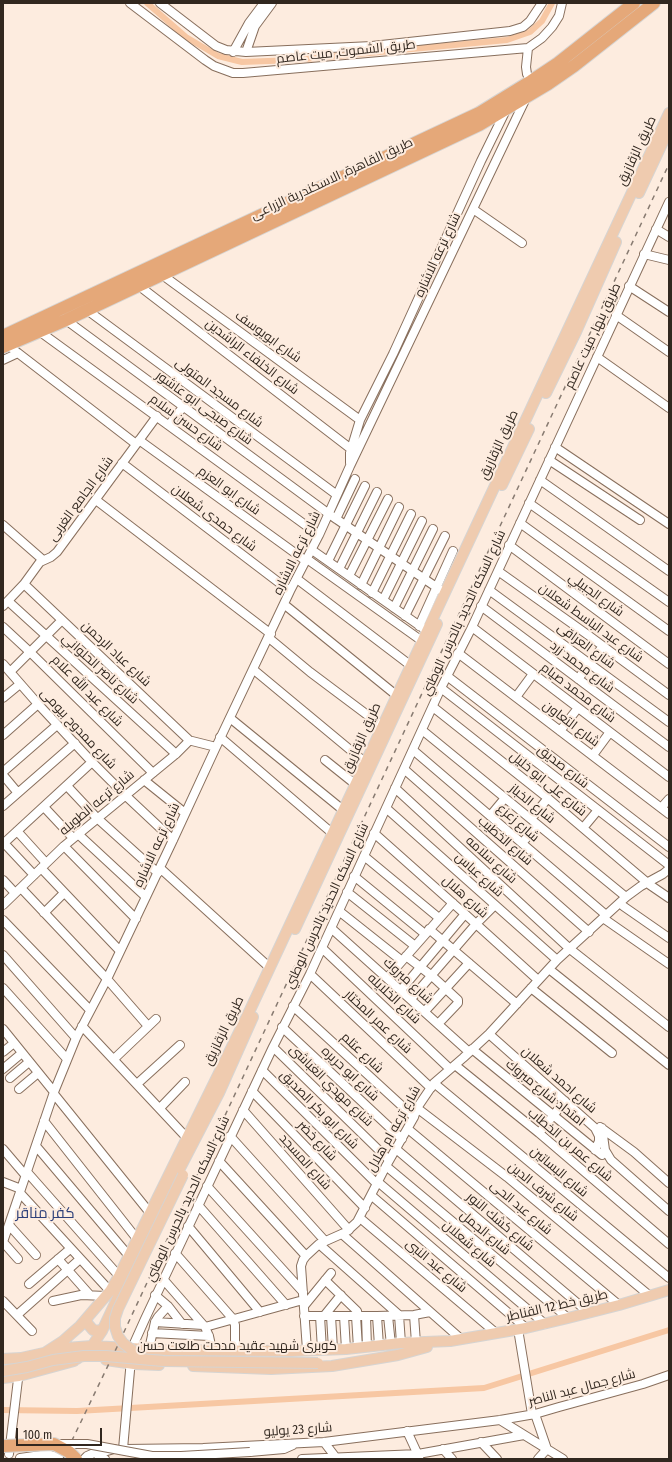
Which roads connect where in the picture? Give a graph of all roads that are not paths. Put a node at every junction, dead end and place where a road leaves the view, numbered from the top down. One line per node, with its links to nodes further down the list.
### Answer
1 (130, 3): 9 (street, طريق الشموت, ميت عاصم)
2 (160, 3): 10 (street, طريق الشموت, ميت عاصم)
3 (264, 3): 10 (street)
4 (272, 3): 11 (street)
5 (542, 3): 11 (street, طريق الشموت, ميت عاصم)
6 (562, 3): 9 (street)
7 (634, 3): 12 (highway, طريق القاهرة, الاسكندرية الزراعى)
8 (654, 3): 13 (highway, طريق القاهرة, الاسكندرية الزراعى)
9 (528, 48): 12 (street)
10 (233, 52): 11 (street, طريق الشموت, ميت عاصم)
11 (246, 52)
12 (532, 81): 33 (highway, طريق القاهرة, الاسكندرية الزراعى)
13 (526, 98): 14 (highway, طريق القاهرة, الاسكندرية الزراعى); 18 (street, شارع ترعه الاشاره)
14 (506, 110): 24 (highway, طريق القاهرة, الاسكندرية الزراعى); 40 (street, شارع ترعه الاشاره)
15 (669, 113): 27 (main road, طريق الزقازيق)
16 (669, 129): 27 (main road, طريق الزقازيق)
17 (669, 202): 19 (street, طريق بنها, ميت عاصم)
18 (473, 209): 21 (street); 47 (street, شارع ترعه الاشاره)
19 (656, 229): 20 (street); 22 (street, طريق بنها, ميت عاصم)
20 (669, 237)
21 (522, 243)
22 (644, 254): 23 (street); 26 (street, طريق بنها, ميت عاصم)
23 (669, 260)
24 (161, 274): 25 (highway, طريق القاهرة, الاسكندرية الزراعى); 40 (street, شارع ابويوسف)
25 (138, 285): 28 (highway, طريق القاهرة, الاسكندرية الزراعى); 44 (street, شارع الخلفاء الراشدين)
26 (629, 286): 29 (street); 30 (street, طريق بنها, ميت عاصم)
27 (583, 307): 90 (main road, طريق الزقازيق); 106 (main road, طريق الزقازيق)
28 (87, 310): 31 (highway, طريق القاهرة, الاسكندرية الزراعى); 52 (street, شارع مسجد المتولى)
29 (669, 312)
30 (616, 315): 34 (street); 35 (street, طريق بنها, ميت عاصم)
31 (66, 320): 32 (highway, طريق القاهرة, الاسكندرية الزراعى); 37 (street, شارع صبحى ابو عاشور)
32 (39, 331): 33 (highway, طريق القاهرة, الاسكندرية الزراعى); 39 (street, شارع حسن سلام)
33 (8, 345): 36 (street); 42 (street, شارع ابو العزم)
34 (669, 352)
35 (597, 356): 38 (street); 43 (street, طريق بنها, ميت عاصم)
36 (3, 360)
37 (182, 407): 41 (street); 58 (street, شارع صبحى ابو عاشور)
38 (669, 408)
39 (157, 416): 41 (street, شارع حسن سلام); 42 (street, شارع الجامع الغربى)
40 (360, 420): 44 (street, شارع ترعه الاشاره)
41 (169, 425): 67 (street, شارع حسن سلام)
42 (138, 442): 46 (street, شارع الجامع الغربى); 76 (street, شارع ابو العزم)
43 (555, 447): 45 (street, طريق بنها, ميت عاصم); 62 (street)
44 (351, 449): 47 (street, شارع ترعه الاشاره)
45 (549, 460): 49 (street, طريق بنها, ميت عاصم); 59 (street)
46 (122, 463): 54 (street, شارع الجامع الغربى); 89 (street, شارع حمدى شعلان)
47 (350, 466): 52 (street, شارع ترعه الاشاره)
48 (355, 479): 58 (street)
49 (540, 480): 55 (street, شارع السكه الحديد بالحرس الوطني); 81 (street)
50 (366, 486): 64 (street)
51 (377, 492): 66 (street)
52 (337, 495): 58 (street, شارع ترعه الاشاره)
53 (388, 499): 69 (street)
54 (96, 500): 75 (street, شارع الجامع الغربى); 105 (street)
55 (529, 503): 61 (street, شارع السكه الحديد بالحرس الوطني); 93 (street)
56 (399, 508): 71 (street)
57 (411, 514): 74 (street)
58 (332, 516): 64 (street, شارع صبحى ابو عاشور); 67 (street, شارع ترعه الاشاره)
59 (640, 520)
60 (422, 521): 78 (street)
61 (520, 523): 70 (street, شارع السكه الحديد بالحرس الوطني); 103 (street)
62 (669, 524)
63 (3, 525): 75 (street)
64 (346, 526): 66 (street, شارع صبحى ابو عاشور); 77 (street)
65 (433, 529): 82 (street)
66 (357, 533): 69 (street, شارع صبحى ابو عاشور); 79 (street)
67 (319, 535): 72 (street, شارع ترعه الاشاره)
68 (445, 536): 85 (street)
69 (368, 541): 71 (street, شارع صبحى ابو عاشور); 83 (street)
70 (509, 545): 80 (street, شارع السكه الحديد بالحرس الوطني); 111 (street, شارع الجبيلي)
71 (379, 549): 74 (street, شارع صبحى ابو عاشور); 87 (street)
72 (312, 550): 76 (street, شارع ترعه الاشاره); 77 (street)
73 (453, 551): 90 (street)
74 (391, 556): 78 (street, شارع صبحى ابو عاشور); 91 (street)
75 (43, 560): 86 (street, شارع الجامع الغربى)
76 (306, 560): 84 (street, شارع ترعه الاشاره); 106 (street, شارع ابو العزم)
77 (328, 561): 79 (street)
78 (402, 564): 82 (street, شارع صبحى ابو عاشور); 92 (street)
79 (339, 569): 83 (street)
80 (498, 571): 88 (street, شارع السكه الحديد بالحرس الوطني); 107 (street, شارع عبد الباسط شعلان)
81 (669, 571)
82 (413, 572): 85 (street, شارع صبحى ابو عاشور); 97 (street)
83 (349, 576): 87 (street)
84 (297, 579): 89 (street, شارع ترعه الاشاره); 112 (street)
85 (424, 579): 90 (street, شارع صبحى ابو عاشور); 98 (street)
86 (24, 584): 94 (street, شارع الجامع الغربى); 99 (street, شارع عباد الرحمن)
87 (361, 585): 91 (street)
88 (489, 590): 96 (street, شارع السكه الحديد بالحرس الوطني); 110 (street, شارع العراقى)
89 (290, 591): 95 (street, شارع ترعه الاشاره)
90 (441, 591): 102 (main road, طريق الزقازيق)
91 (372, 592): 92 (street)
92 (382, 600): 97 (street)
93 (669, 602)
94 (6, 604): 104 (street, شارع ناصر الحلواني)
95 (285, 605): 105 (street, شارع ترعه الاشاره); 120 (street)
96 (481, 606): 101 (street, شارع السكه الحديد بالحرس الوطني); 117 (street, شارع محمد زرد)
97 (394, 608): 98 (street)
98 (405, 616): 102 (street)
99 (62, 620): 104 (street); 138 (street, شارع عباد الرحمن)
100 (3, 627): 108 (street, شارع عبد الله علام)
101 (472, 627): 109 (street, شارع السكه الحديد بالحرس الوطني); 115 (street, شارع محمد صيام)
102 (423, 629): 106 (main road, طريق الزقازيق)
103 (669, 631)
104 (46, 636): 108 (street); 143 (street, شارع ناصر الحلواني)
105 (270, 636): 114 (street, شارع ترعه الاشاره); 131 (street)
106 (423, 645): 112 (main road, طريق الزقازيق); 215 (main road, طريق الزقازيق)
107 (603, 646): 110 (street); 121 (street, شارع عبد الباسط شعلان)
108 (31, 653): 113 (street); 149 (street, شارع عبد الله علام)
109 (458, 654): 116 (street, شارع السكه الحديد بالحرس الوطني); 122 (street, شارع التعاون)
110 (590, 663): 117 (street); 129 (street, شارع العراقى)
111 (669, 664)
112 (410, 665): 120 (main road, طريق الزقازيق)
113 (6, 669): 118 (street, شارع ممدوح بيومى)
114 (254, 670): 127 (street, شارع ترعه الاشاره); 147 (street)
115 (533, 674): 122 (street); 126 (street, شارع محمد صيام)
116 (447, 676): 119 (street, شارع السكه الحديد بالحرس الوطني); 128 (street)
117 (578, 679): 141 (street, شارع محمد زرد)
118 (20, 684): 123 (street); 124 (street, شارع ممدوح بيومى)
119 (441, 688): 125 (street, شارع السكه الحديد بالحرس الوطني); 133 (street, شارع صديق)
120 (396, 695): 131 (main road, طريق الزقازيق)
121 (669, 695)
122 (516, 697): 134 (street, شارع التعاون)
123 (3, 698)
124 (38, 704): 130 (street, شارع ممدوح بيومى); 136 (street)
125 (433, 707): 132 (street, شارع السكه الحديد بالحرس الوطني); 159 (street, شارع على ابو خليل)
126 (578, 708): 134 (street); 135 (street, شارع محمد صيام)
127 (230, 718): 137 (street, شارع ترعه الاشاره); 166 (street)
128 (503, 719): 133 (street); 163 (street)
129 (669, 722)
130 (57, 725): 139 (street, شارع ممدوح بيومى); 150 (street)
131 (382, 726): 147 (main road, طريق الزقازيق)
132 (422, 730): 142 (street, شارع السكه الحديد بالحرس الوطني); 158 (street, شارع الخباز)
133 (495, 730): 167 (street, شارع صديق)
134 (560, 730): 144 (street, شارع التعاون)
135 (610, 732): 144 (street); 151 (street, شارع محمد صيام)
136 (3, 735)
137 (220, 737): 140 (street, شارع ترعه الاشاره); 176 (street)
138 (190, 741): 140 (street); 143 (street, شارع ترعه الطويله)
139 (75, 743): 146 (street, شارع ممدوح بيومى); 156 (street)
140 (216, 747): 168 (street, شارع ترعه الاشاره)
141 (669, 747)
142 (413, 750): 148 (street, شارع السكه الحديد بالحرس الوطني); 170 (street, شارع زعزع)
143 (176, 754): 149 (street, شارع ترعه الطويله)
144 (593, 755): 165 (street, شارع التعاون)
145 (325, 760): 153 (street)
146 (92, 762): 154 (street); 157 (street, شارع ممدوح بيومى)
147 (366, 763): 153 (main road, طريق الزقازيق)
148 (404, 769): 155 (street, شارع السكه الحديد بالحرس الوطني); 217 (street, شارع الخطيب)
149 (152, 773): 152 (street, شارع ترعه الطويله)
150 (3, 774): 156 (street)
151 (669, 777)
152 (144, 780): 157 (street, شارع ترعه الطويله); 168 (street)
153 (355, 784): 166 (main road, طريق الزقازيق)
154 (67, 786): 162 (street); 171 (street)
155 (395, 788): 164 (street, شارع السكه الحديد بالحرس الوطني); 222 (street, شارع سلامه)
156 (18, 793): 161 (street)
157 (125, 795): 171 (street, شارع ترعه الطويله); 180 (street, شارع ممدوح بيومى)
158 (505, 798): 170 (street); 173 (street, شارع الخباز)
159 (548, 798): 173 (street); 174 (street, شارع على ابو خليل)
160 (669, 798): 165 (street)
161 (3, 806)
162 (44, 806): 175 (street); 179 (street)
163 (618, 807): 172 (street); 177 (street)
164 (386, 808): 178 (street, شارع السكه الحديد بالحرس الوطني); 204 (street, شارع عباس)
165 (661, 808): 169 (street, شارع التعاون)
166 (343, 810): 176 (main road, طريق الزقازيق)
167 (598, 810): 172 (street, شارع صديق); 174 (street)
168 (185, 813): 180 (street, شارع ترعه الاشاره)
169 (669, 814)
170 (490, 816): 182 (street, شارع زعزع)
171 (97, 818): 179 (street, شارع ترعه الطويله); 190 (street)
172 (609, 819): 183 (street, شارع صديق)
173 (534, 822): 182 (street); 200 (street, شارع الخباز)
174 (583, 828): 195 (street, شارع على ابو خليل)
175 (17, 831): 181 (street); 187 (street)
176 (332, 833): 215 (main road, طريق الزقازيق)
177 (651, 833): 183 (street); 185 (street)
178 (374, 834): 186 (street, شارع السكه الحديد بالحرس الوطني); 202 (street, شارع هلال)
179 (76, 836): 184 (street, شارع ترعه الطويله); 199 (street)
180 (173, 840): 190 (street, شارع ترعه الاشاره)
181 (3, 843): 191 (street)
182 (522, 843): 209 (street, شارع زعزع)
183 (642, 844): 188 (street, شارع صديق)
184 (64, 846): 187 (street, شارع ترعه الطويله); 211 (street)
185 (669, 847)
186 (364, 856): 192 (street, شارع السكه الحديد بالحرس الوطني); 210 (street)
187 (44, 865): 191 (street, شارع ترعه الطويله); 198 (street)
188 (669, 865)
189 (669, 869): 195 (street, شارع ترعه ام هلال)
190 (159, 870): 199 (street, شارع ترعه الاشاره); 231 (street)
191 (34, 875): 196 (street, شارع ترعه الطويله)
192 (354, 876): 197 (street, شارع السكه الحديد بالحرس الوطني); 216 (street)
193 (669, 876): 195 (street, شارع ترعه ام هلال)
194 (3, 880): 196 (street)
195 (649, 883): 200 (street, شارع ترعه ام هلال); 201 (street, شارع على ابو خليل); 205 (street, شارع ترعه ام هلال)
196 (18, 891): 203 (street, شارع ترعه الطويله); 207 (street)
197 (347, 892): 206 (street, شارع السكه الحديد بالحرس الوطني); 220 (street)
198 (64, 893): 207 (street); 224 (street)
199 (146, 896): 211 (street, شارع ترعه الاشاره)
200 (626, 897): 209 (street, شارع ترعه ام هلال)
201 (669, 898)
202 (453, 903): 208 (street, شارع هلال); 210 (street)
203 (3, 905)
204 (495, 905): 213 (street); 227 (street, شارع عباس)
205 (623, 906): 209 (street, شارع ترعه ام هلال); 218 (street)
206 (339, 910): 214 (street, شارع السكه الحديد بالحرس الوطني); 226 (street)
207 (44, 913): 236 (street)
208 (465, 914): 213 (street, شارع هلال); 219 (street)
209 (606, 915): 217 (street, شارع ترعه ام هلال); 229 (street, شارع زعزع)
210 (439, 918): 216 (street)
211 (136, 919): 224 (street, شارع ترعه الاشاره)
212 (3, 920): 245 (street)
213 (476, 924): 223 (street); 237 (street, شارع هلال)
214 (331, 928): 221 (street, شارع السكه الحديد بالحرس الوطني); 235 (street, شارع مبروك)
215 (290, 932): 231 (main road, طريق الزقازيق); 284 (main road, طريق الزقازيق)
216 (427, 932): 219 (street); 220 (street)
217 (590, 932): 222 (street, شارع ترعه ام هلال)
218 (669, 938)
219 (442, 940): 223 (street); 230 (street)
220 (416, 946): 226 (street)
221 (322, 948): 233 (street, شارع السكه الحديد بالحرس الوطني); 267 (street, شارع الخلايله)
222 (570, 949): 227 (street, شارع ترعه ام هلال); 251 (street, شارع سلامه)
223 (454, 950): 228 (street); 234 (street)
224 (120, 951): 236 (street, شارع ترعه الاشاره)
225 (3, 956): 255 (street)
226 (404, 959): 230 (street); 235 (street)
227 (557, 960): 232 (street, شارع ترعه ام هلال)
228 (469, 963): 239 (street); 243 (street)
229 (669, 964)
230 (420, 966): 234 (street); 241 (street)
231 (270, 967): 284 (main road, طريق الزقازيق)
232 (549, 969): 237 (street, شارع ترعه ام هلال); 266 (street)
233 (310, 974): 244 (street, شارع السكه الحديد بالحرس الوطني); 274 (street, شارع عمر المختار)
234 (432, 976): 239 (street); 242 (street)
235 (387, 978): 241 (street, شارع مبروك)
236 (107, 979): 245 (street, شارع ترعه الاشاره); 250 (street)
237 (538, 980): 240 (street, شارع ترعه ام هلال)
238 (3, 988): 263 (street)
239 (446, 988): 246 (street); 248 (street)
240 (531, 988): 243 (street, شارع ترعه ام هلال); 262 (street)
241 (401, 990): 242 (street, شارع مبروك)
242 (411, 999): 246 (street, شارع مبروك)
243 (516, 1004): 254 (street, شارع ترعه ام هلال)
244 (293, 1006): 252 (street, شارع السكه الحديد بالحرس الوطني); 283 (street, شارع عتلم)
245 (90, 1010): 249 (street, شارع ترعه الاشاره)
246 (424, 1012): 248 (street, شارع مبروك)
247 (156, 1019): 250 (street)
248 (438, 1024): 259 (street, شارع مبروك)
249 (82, 1026): 255 (street, شارع ترعه الاشاره); 264 (street)
250 (148, 1026): 264 (street)
251 (669, 1027)
252 (282, 1028): 258 (street, شارع السكه الحديد بالحرس الوطني); 292 (street, شارع ابو حريره)
253 (3, 1030): 256 (street)
254 (489, 1034): 259 (street, شارع ترعه ام هلال); 278 (street, شارع احمد شعلان)
255 (76, 1038): 263 (street, شارع ترعه الاشاره)
256 (14, 1043): 260 (street); 261 (street)
257 (180, 1045): 273 (street)
258 (273, 1047): 269 (street, شارع السكه الحديد بالحرس الوطني); 300 (street, شارع مهدي الغباشى)
259 (471, 1051): 267 (street, شارع ترعه ام هلال); 282 (street, امتداد شارع مبروك)
260 (3, 1052)
261 (22, 1053): 265 (street); 268 (street)
262 (612, 1053)
263 (67, 1058): 277 (street, شارع ترعه الاشاره)
264 (114, 1059): 273 (street)
265 (29, 1062): 270 (street); 271 (street)
266 (669, 1065)
267 (453, 1067): 274 (street, شارع ترعه ام هلال); 289 (street, شارع عمر بن الخطاب)
268 (3, 1068)
269 (262, 1070): 276 (street, شارع السكه الحديد بالحرس الوطني); 303 (street, شارع ابو بكر الصديق)
270 (38, 1073): 275 (street); 277 (street)
271 (10, 1078)
272 (186, 1082): 279 (street)
273 (137, 1084): 279 (street)
274 (432, 1086): 280 (street, شارع ترعه ام هلال); 330 (street, شارع البساتين)
275 (19, 1089)
276 (252, 1090): 281 (street, شارع السكه الحديد بالحرس الوطني); 309 (street, شارع خضر)
277 (54, 1093): 286 (street, شارع ترعه الاشاره); 311 (street)
278 (565, 1101): 282 (street); 285 (street, شارع احمد شعلان)
279 (160, 1108): 291 (street)
280 (417, 1108): 283 (street, شارع ترعه ام هلال); 338 (street, شارع شرف الدين)
281 (243, 1110): 290 (street, شارع السكه الحديد بالحرس الوطني); 315 (street, شارع المسجد)
282 (553, 1116): 289 (street); 295 (street, امتداد شارع مبروك)
283 (414, 1117): 288 (street, شارع ترعه ام هلال)
284 (201, 1118): 291 (main road, طريق الزقازيق); 298 (main road, طريق الزقازيق)
285 (587, 1120): 287 (street); 295 (street, شارع احمد شعلان)
286 (44, 1121): 293 (street, شارع ترعه الاشاره); 316 (street)
287 (602, 1128): 304 (street); 310 (street)
288 (408, 1129): 292 (street, شارع ترعه ام هلال); 343 (street, شارع عبد الحى)
289 (539, 1133): 319 (street, شارع عمر بن الخطاب)
290 (230, 1136): 299 (street, شارع السكه الحديد بالحرس الوطني); 318 (street)
291 (187, 1138): 311 (main road, طريق الزقازيق)
292 (402, 1139): 294 (street, شارع ترعه ام هلال)
293 (36, 1146): 301 (street, شارع ترعه الاشاره); 323 (street)
294 (396, 1149): 300 (street, شارع ترعه ام هلال); 347 (street, شارع كشك النور)
295 (595, 1150): 297 (street, امتداد شارع مبروك)
296 (4, 1151): 301 (street)
297 (602, 1155)
298 (186, 1158): 366 (main road, طريق الزقازيق); 377 (main road, bridge)
299 (219, 1161): 305 (street, شارع السكه الحديد بالحرس الوطني); 324 (street)
300 (388, 1163): 303 (street, شارع ترعه ام هلال); 357 (street, شارع الجمل)
301 (26, 1174): 306 (street, شارع ترعه الاشاره); 329 (street)
302 (3, 1182): 306 (street)
303 (377, 1183): 307 (street, شارع ترعه ام هلال); 362 (street, شارع شعلان)
304 (669, 1183)
305 (207, 1186): 308 (street, شارع السكه الحديد بالحرس الوطني); 339 (street)
306 (20, 1191): 313 (street, شارع ترعه الاشاره); 320 (street)
307 (372, 1196): 309 (street, شارع ترعه ام هلال); 364 (street)
308 (198, 1205): 314 (street, شارع السكه الحديد بالحرس الوطني); 342 (street)
309 (366, 1208): 312 (street, شارع ترعه ام هلال)
310 (669, 1211)
311 (150, 1213): 316 (main road, طريق الزقازيق)
312 (360, 1218): 315 (street, شارع ترعه ام هلال); 367 (street, شارع عبد النبى)
313 (9, 1225): 317 (street, شارع ترعه الاشاره); 322 (street)
314 (188, 1226): 321 (street, شارع السكه الحديد بالحرس الوطني); 345 (street)
315 (346, 1232): 318 (street, شارع ترعه ام هلال); 346 (street, شارع المسجد)
316 (137, 1239): 323 (main road, طريق الزقازيق)
317 (3, 1241): 325 (street)
318 (322, 1242): 324 (street, شارع ترعه ام هلال); 349 (street)
319 (669, 1244)
320 (70, 1249): 326 (street); 327 (street)
321 (175, 1253): 331 (street, شارع السكه الحديد بالحرس الوطني); 359 (street)
322 (36, 1254)
323 (129, 1256): 329 (main road, طريق الزقازيق)
324 (306, 1256): 339 (street)
325 (18, 1258)
326 (58, 1259): 328 (street); 332 (street)
327 (80, 1259): 328 (street); 335 (street)
328 (68, 1270): 334 (street); 348 (street)
329 (119, 1276): 335 (main road, طريق الزقازيق)
330 (669, 1278)
331 (163, 1279): 336 (street, شارع السكه الحديد بالحرس الوطني); 363 (street)
332 (29, 1284)
333 (669, 1290): 338 (main road, طريق خط 12 القناطر)
334 (89, 1294): 335 (street); 341 (street)
335 (108, 1294): 358 (main road, طريق الزقازيق)
336 (155, 1295): 344 (street); 377 (street, شارع السكه الحديد بالحرس الوطني)
337 (341, 1295): 339 (street); 352 (street); 354 (street)
338 (650, 1296): 343 (main road, طريق خط 12 القناطر)
339 (303, 1299): 342 (street); 351 (street)
340 (3, 1301): 348 (street)
341 (53, 1302)
342 (286, 1304): 345 (street)
343 (619, 1305): 347 (main road, طريق خط 12 القناطر)
344 (168, 1306): 360 (street); 361 (street)
345 (260, 1312): 359 (street)
346 (430, 1312): 350 (street); 370 (street, شارع المسجد)
347 (589, 1313): 357 (main road, طريق خط 12 القناطر)
348 (16, 1315): 365 (street)
349 (399, 1315): 350 (street); 356 (street); 371 (street)
350 (414, 1315): 373 (street)
351 (304, 1316): 352 (street); 385 (street)
352 (325, 1316): 353 (street); 379 (street); 383 (street)
353 (344, 1316): 354 (street); 380 (street)
354 (360, 1316): 355 (street); 376 (street)
355 (377, 1316): 356 (street); 375 (street)
356 (388, 1316): 372 (street)
357 (568, 1318): 362 (main road, طريق خط 12 القناطر)
358 (87, 1319): 366 (main road); 384 (main road, طريق الزقازيق)
359 (233, 1319): 363 (street); 382 (street)
360 (155, 1322): 361 (street); 368 (street)
361 (182, 1324): 363 (street)
362 (545, 1324): 364 (main road, طريق خط 12 القناطر)
363 (204, 1326): 369 (street)
364 (522, 1328): 367 (main road, طريق خط 12 القناطر); 395 (street)
365 (32, 1331)
366 (102, 1331): 374 (main road, طريق الزقازيق)
367 (496, 1332): 370 (main road, طريق خط 12 القناطر)
368 (152, 1333): 369 (street); 378 (street)
369 (209, 1336): 381 (street)
370 (461, 1339): 373 (main road, طريق خط 12 القناطر)
371 (401, 1343): 372 (main road, طريق خط 12 القناطر); 373 (main road, طريق خط 12 القناطر)
372 (390, 1345): 375 (main road, طريق خط 12 القناطر)
373 (420, 1345): 385 (main road, كوبرى شهيد عقيد مدحت طلعت حسن); 389 (main road, طريق خط 12 القناطر)
374 (92, 1346): 377 (main road); 384 (main road); 388 (main road, طريق الزقازيق)
375 (379, 1346): 376 (main road, طريق خط 12 القناطر)
376 (362, 1347): 380 (main road, طريق خط 12 القناطر)
377 (135, 1348): 378 (main road, طريق خط 12 القناطر); 385 (main road, كوبرى شهيد عقيد مدحت طلعت حسن); 389 (street, شارع السكه الحديد بالحرس الوطني); 390 (main road, كوبرى شهيد عقيد مدحت طلعت حسن)
378 (148, 1349): 381 (main road, طريق خط 12 القناطر)
379 (333, 1349): 380 (main road, طريق خط 12 القناطر); 383 (main road, طريق خط 12 القناطر)
380 (346, 1349)
381 (212, 1350): 382 (main road, طريق خط 12 القناطر)
382 (235, 1350): 385 (main road, طريق خط 12 القناطر)
383 (322, 1350): 385 (main road, طريق خط 12 القناطر)
384 (46, 1352): 386 (main road)
385 (312, 1356): 391 (main road, كوبرى شهيد عقيد مدحت طلعت حسن, bridge)
386 (22, 1357): 387 (main road); 393 (street)
387 (3, 1359)
388 (76, 1361): 389 (main road, طريق خط 12 القناطر); 393 (main road, طريق خط 12 القناطر)
389 (132, 1364): 403 (street, شارع السكه الحديد بالحرس الوطني)
390 (3, 1365)
391 (3, 1371)
392 (669, 1375): 395 (street, شارع جمال عبد الناصر)
393 (20, 1376): 394 (main road, طريق خط 12 القناطر); 406 (street)
394 (3, 1378)
395 (534, 1414): 396 (street, شارع جمال عبد الناصر); 405 (street)
396 (500, 1420): 397 (street, شارع 23 يوليو); 398 (street)
397 (407, 1431): 399 (street, شارع 23 يوليو); 408 (street)
398 (524, 1434): 400 (street); 405 (street)
399 (324, 1442): 401 (street, شارع 23 يوليو); 411 (street)
400 (481, 1442): 404 (street); 419 (street)
401 (295, 1443): 402 (street, bridge); 403 (street, شارع 23 يوليو)
402 (54, 1444): 406 (highway, bridge); 414 (highway, bridge)
403 (126, 1449): 407 (street, شارع 23 يوليو)
404 (442, 1449): 408 (street); 418 (street)
405 (547, 1449): 420 (street); 421 (street)
406 (6, 1452): 412 (street); 413 (highway)
407 (97, 1454): 415 (street, شارع 23 يوليو); 416 (street)
408 (419, 1456): 409 (street)
409 (405, 1457): 411 (street)
410 (318, 1458): 411 (street); 417 (street)
411 (336, 1458)
412 (20, 1459): 413 (street)
413 (67, 1459)
414 (76, 1459)
415 (84, 1459)
416 (105, 1459)
417 (302, 1459)
418 (452, 1459)
419 (496, 1459)
420 (538, 1459)
421 (562, 1459)

